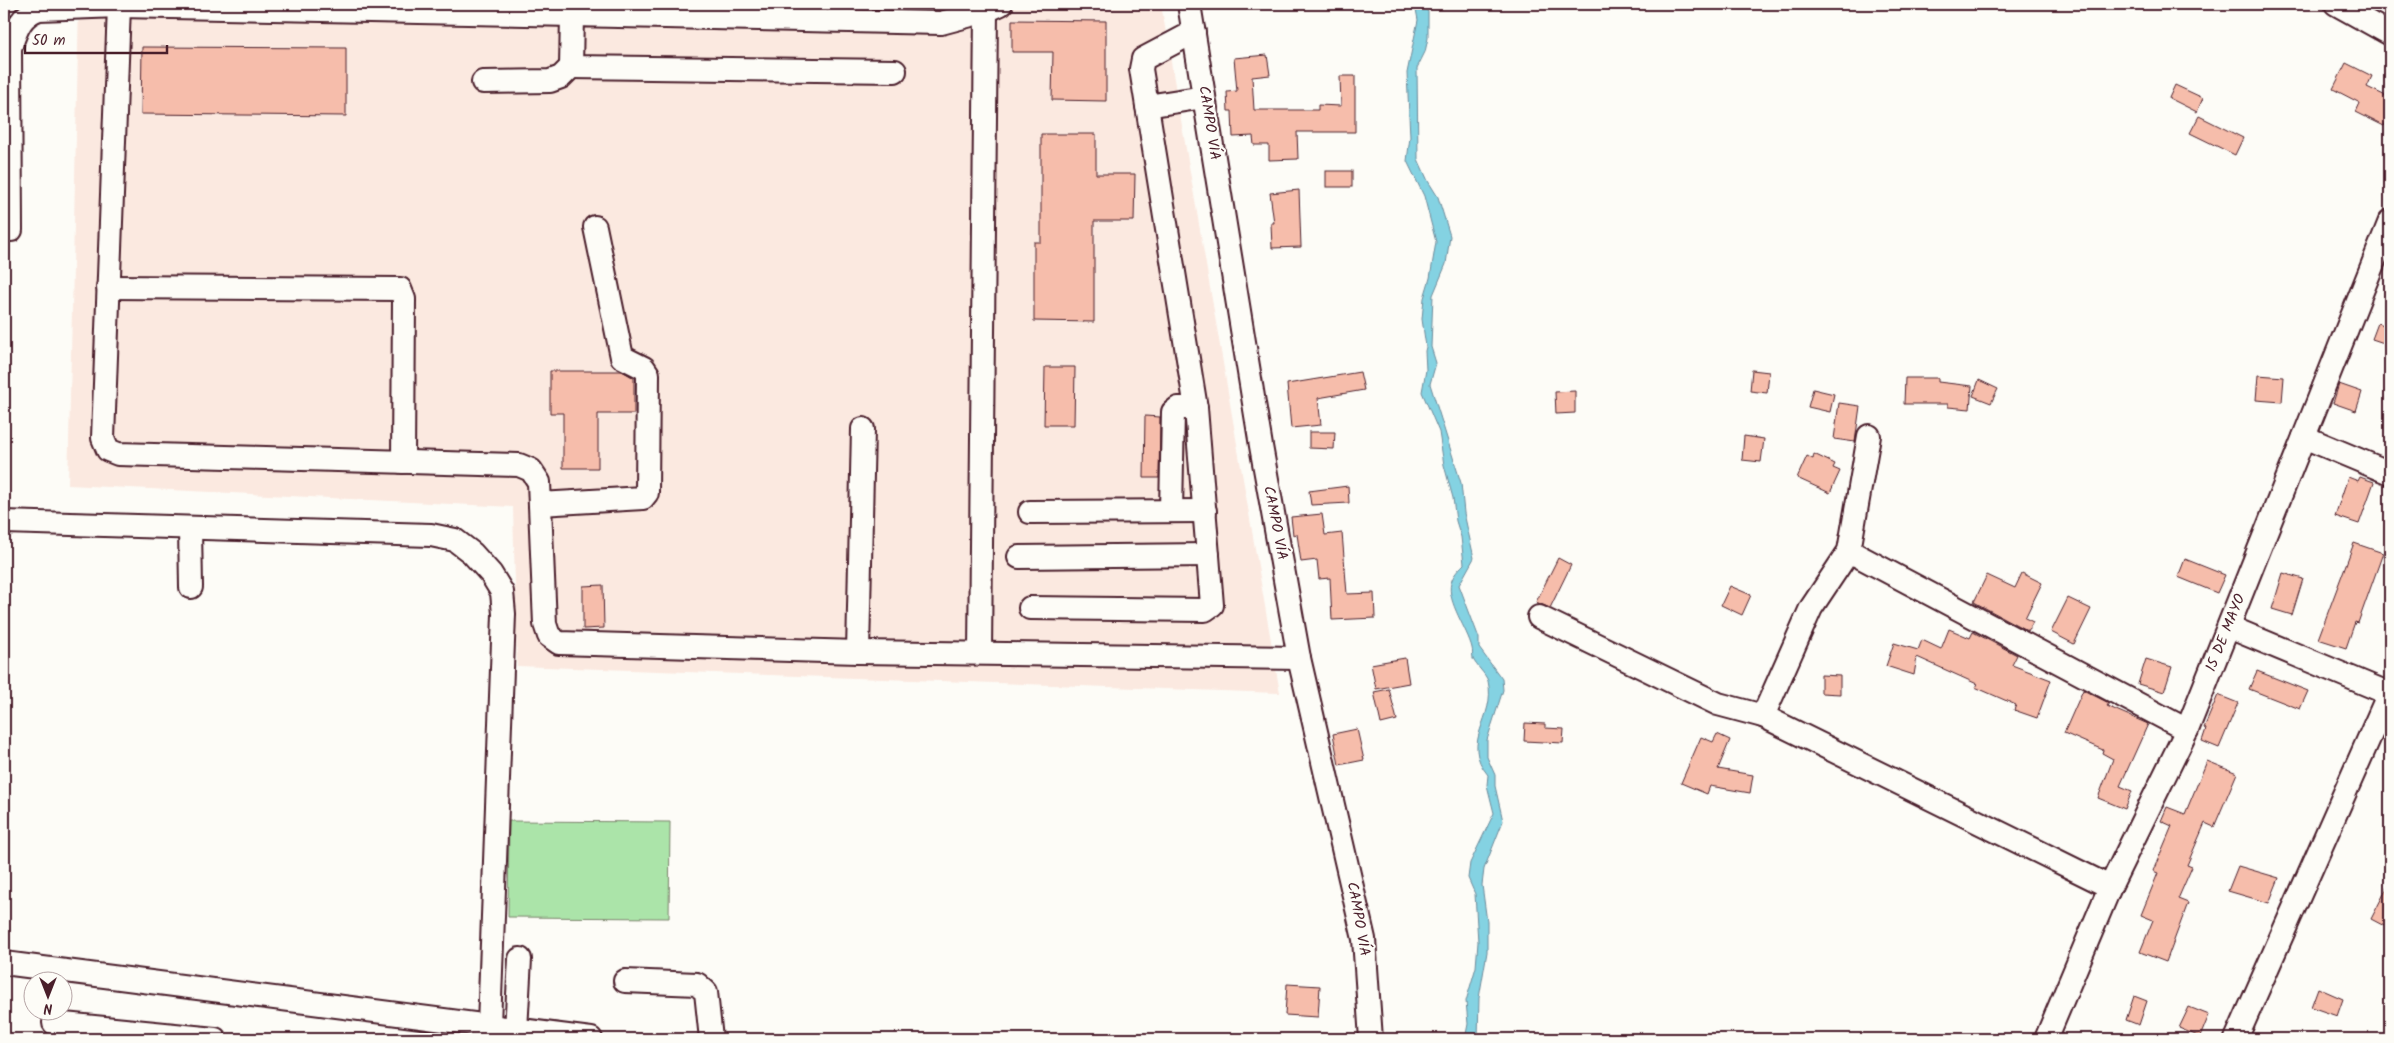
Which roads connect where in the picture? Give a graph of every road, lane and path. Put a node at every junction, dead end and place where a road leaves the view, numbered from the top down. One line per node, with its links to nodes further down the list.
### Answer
1 (1189, 4): 6 (street, CAMPO VÍA)
2 (2336, 4): 7 (street)
3 (119, 6): 5 (street); 8 (street); 17 (street)
4 (993, 8): 5 (street); 38 (street)
5 (572, 15): 9 (street)
6 (1194, 32): 12 (street, CAMPO VÍA); 13 (street)
7 (2390, 34)
8 (7, 50): 16 (street)
9 (571, 67): 10 (street); 11 (street)
10 (895, 71)
11 (483, 82)
12 (1204, 97): 13 (street); 39 (street, CAMPO VÍA)
13 (1148, 106): 18 (street)
14 (2390, 221): 21 (street, 15 DE MAYO)
15 (595, 228): 24 (street)
16 (11, 230)
17 (108, 287): 22 (street); 22 (street)
18 (1196, 408): 25 (street); 26 (street)
19 (863, 429): 37 (street)
20 (1869, 436): 30 (street)
21 (2304, 437): 23 (street); 36 (street, 15 DE MAYO)
22 (403, 462): 24 (street)
23 (2390, 473)
24 (540, 504): 37 (street)
25 (1171, 511): 26 (street); 27 (street)
26 (1205, 511): 31 (street)
27 (1030, 512)
28 (4, 522): 29 (street)
29 (190, 528): 33 (street); 48 (street)
30 (1849, 551): 41 (street); 42 (street)
31 (1208, 555): 32 (street); 34 (street)
32 (1019, 557)
33 (191, 587)
34 (1030, 608)
35 (1539, 616): 41 (street)
36 (2228, 627): 40 (street); 42 (street, 15 DE MAYO)
37 (858, 652): 38 (street)
38 (980, 653): 39 (street)
39 (1299, 658): 53 (street, CAMPO VÍA)
40 (2390, 694): 55 (street)
41 (1763, 716): 43 (street)
42 (2187, 730): 43 (street, 15 DE MAYO)
43 (2110, 887): 54 (street, 15 DE MAYO)
44 (520, 959): 49 (street)
45 (4, 963): 48 (street)
46 (625, 981): 52 (street)
47 (54, 1023): 50 (street)
48 (488, 1026): 49 (street)
49 (516, 1030): 51 (street)
50 (215, 1039)
51 (591, 1039)
52 (710, 1039)
53 (1371, 1039)
54 (2046, 1039)
55 (2236, 1039)

